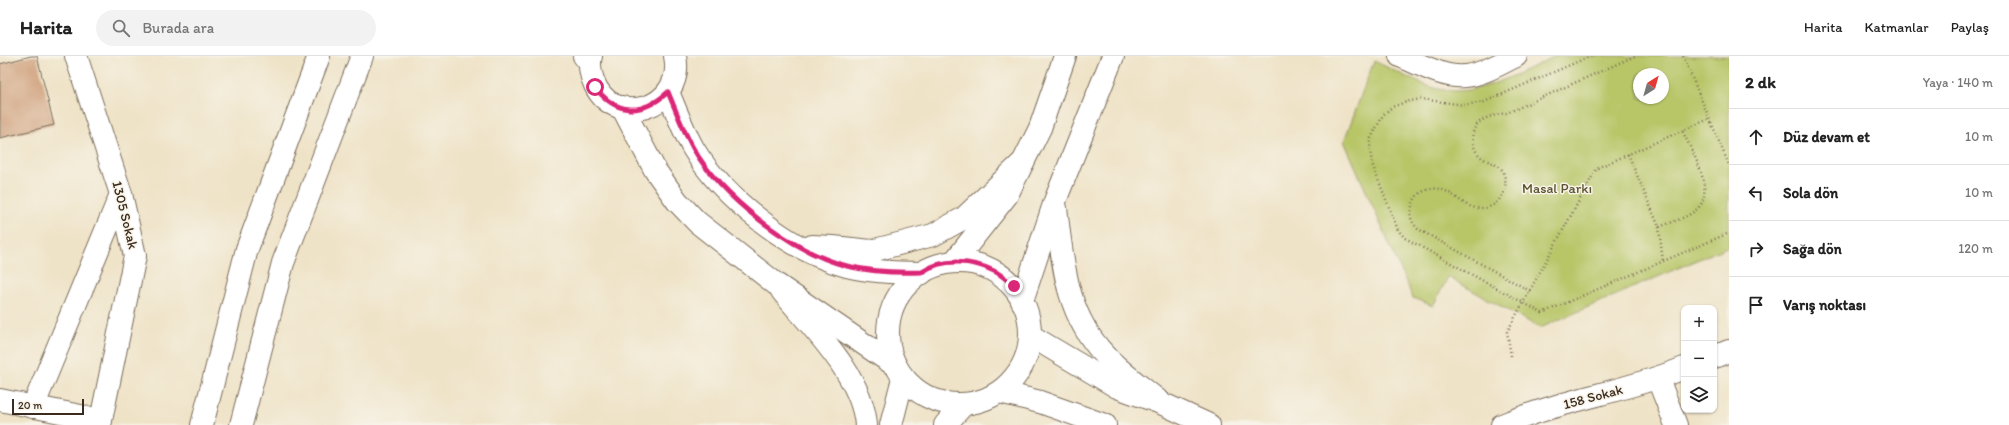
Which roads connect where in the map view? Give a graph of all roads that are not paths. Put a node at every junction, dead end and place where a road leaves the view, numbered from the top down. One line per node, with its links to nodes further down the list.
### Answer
1 (76, 56): 13 (main road, 1305 Sokak)
2 (675, 56): 10 (main road)
3 (1065, 56): 12 (main road)
4 (1114, 56): 14 (main road)
5 (1400, 56): 6 (main road)
6 (1516, 56)
7 (588, 57): 11 (main road)
8 (363, 59): 34 (main road)
9 (313, 62): 33 (main road)
10 (668, 92): 11 (main road); 15 (main road)
11 (622, 107): 18 (main road)
12 (1023, 162): 15 (main road); 16 (main road)
13 (121, 194): 30 (main road); 31 (main road, 1305 Sokak)
14 (1055, 201): 19 (main road); 28 (main road)
15 (799, 246): 17 (main road)
16 (954, 262): 17 (main road); 19 (main road)
17 (922, 272): 24 (main road)
18 (776, 284): 24 (main road); 35 (main road)
19 (1022, 301): 20 (main road)
20 (1031, 336): 26 (main road); 28 (main road)
21 (1729, 351): 22 (main road)
22 (1717, 356)
23 (1681, 369): 25 (main road, 158 Sokak)
24 (900, 372): 29 (main road); 36 (main road)
25 (1658, 379): 39 (main road, 158 Sokak); 40 (main road)
26 (1000, 392): 29 (main road); 32 (main road)
27 (0, 400): 30 (main road)
28 (1161, 403): 38 (main road)
29 (964, 404): 37 (main road)
30 (33, 407): 31 (main road)
31 (101, 422)
32 (1097, 424)
33 (202, 425)
34 (241, 425)
35 (866, 425)
36 (891, 425)
37 (945, 425)
38 (1209, 425)
39 (1502, 425)
40 (1676, 425)

